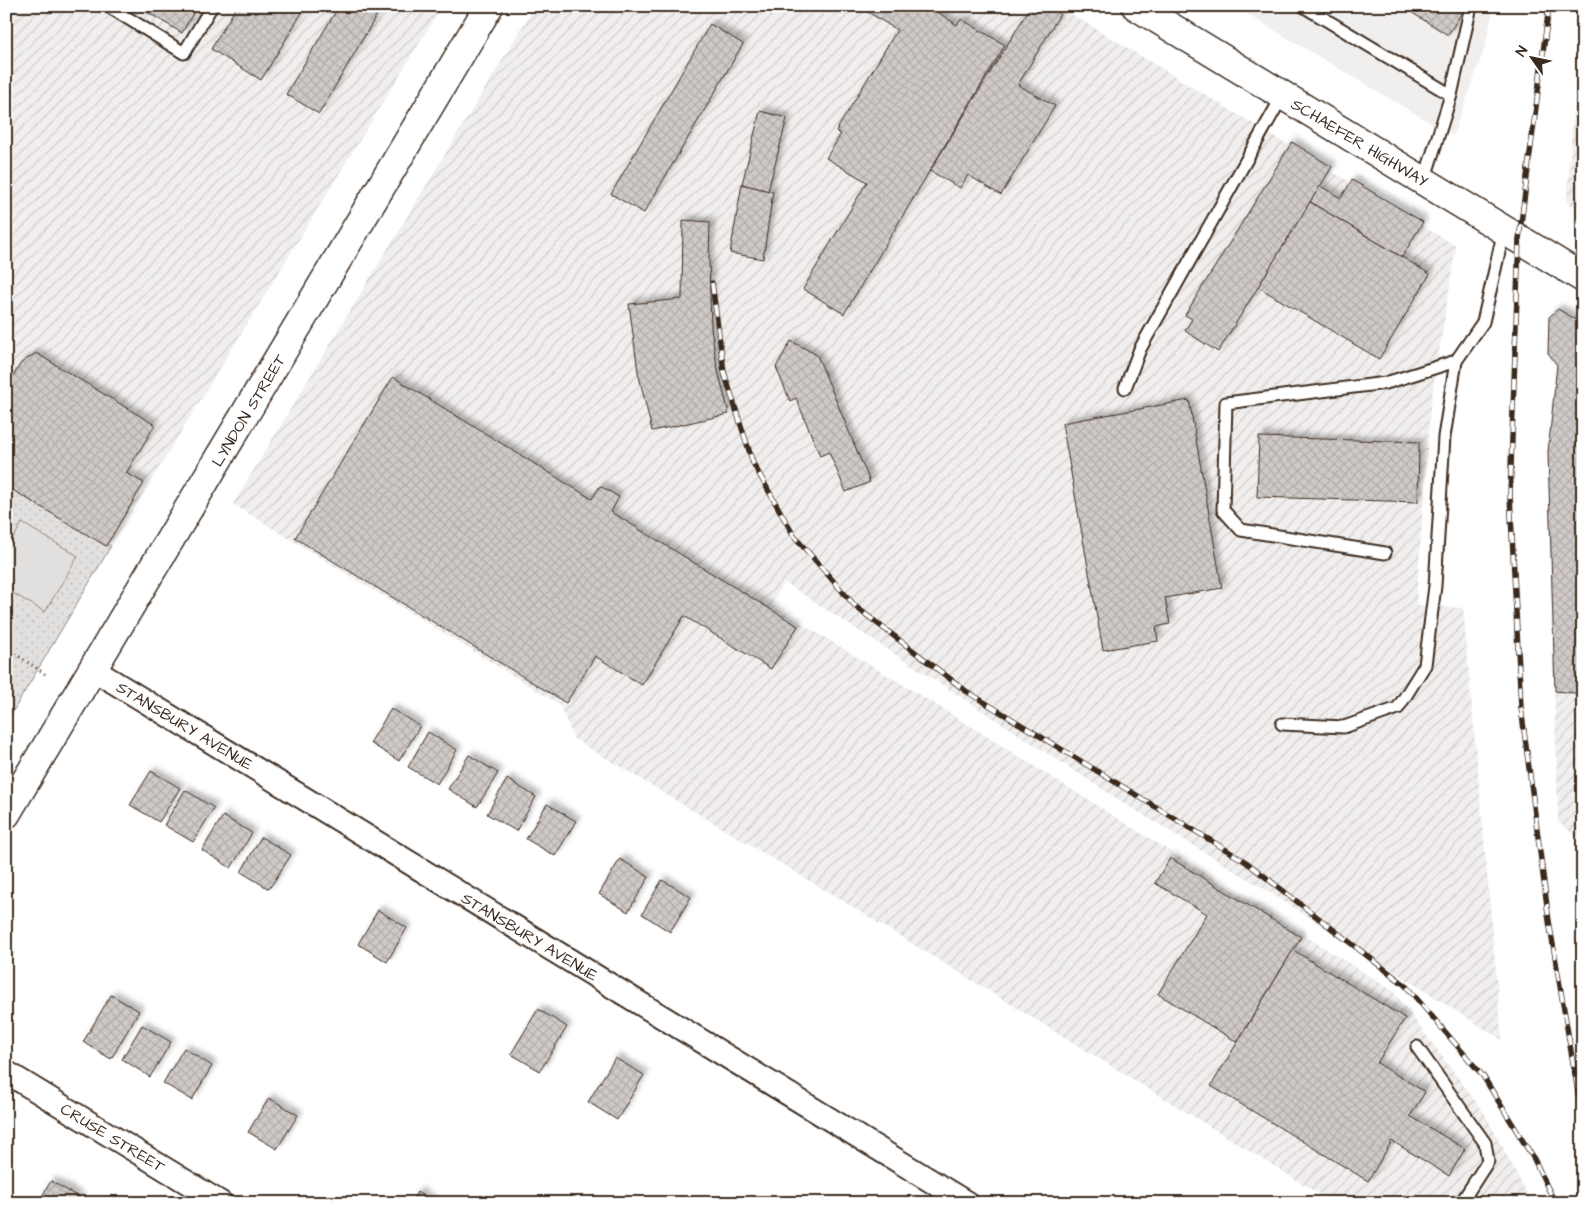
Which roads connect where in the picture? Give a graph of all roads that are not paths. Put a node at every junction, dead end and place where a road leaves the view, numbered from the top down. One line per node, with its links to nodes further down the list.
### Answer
1 (108, 6): 2 (lane)
2 (212, 6)
3 (489, 6): 17 (street, LYNDON STREET)
4 (1136, 6): 8 (street, SCHAEFER HIGHWAY)
5 (1303, 6): 7 (lane)
6 (1471, 6): 7 (lane)
7 (1451, 94): 11 (lane)
8 (1283, 95): 11 (street, SCHAEFER HIGHWAY); 15 (lane)
9 (1583, 107): 10 (lane)
10 (1583, 111)
11 (1424, 181): 12 (street, SCHAEFER HIGHWAY)
12 (1504, 230): 13 (street, SCHAEFER HIGHWAY); 14 (lane)
13 (1583, 278)
14 (1456, 361): 16 (lane); 18 (lane)
15 (1124, 388)
16 (1385, 554)
17 (94, 670): 19 (street, LYNDON STREET); 23 (street, STANSBURY AVENUE)
18 (1282, 724)
19 (6, 814)
20 (1416, 1046): 24 (lane)
21 (6, 1072): 22 (street, CRUSE STREET)
22 (221, 1203)
23 (967, 1203)
24 (1461, 1203)

